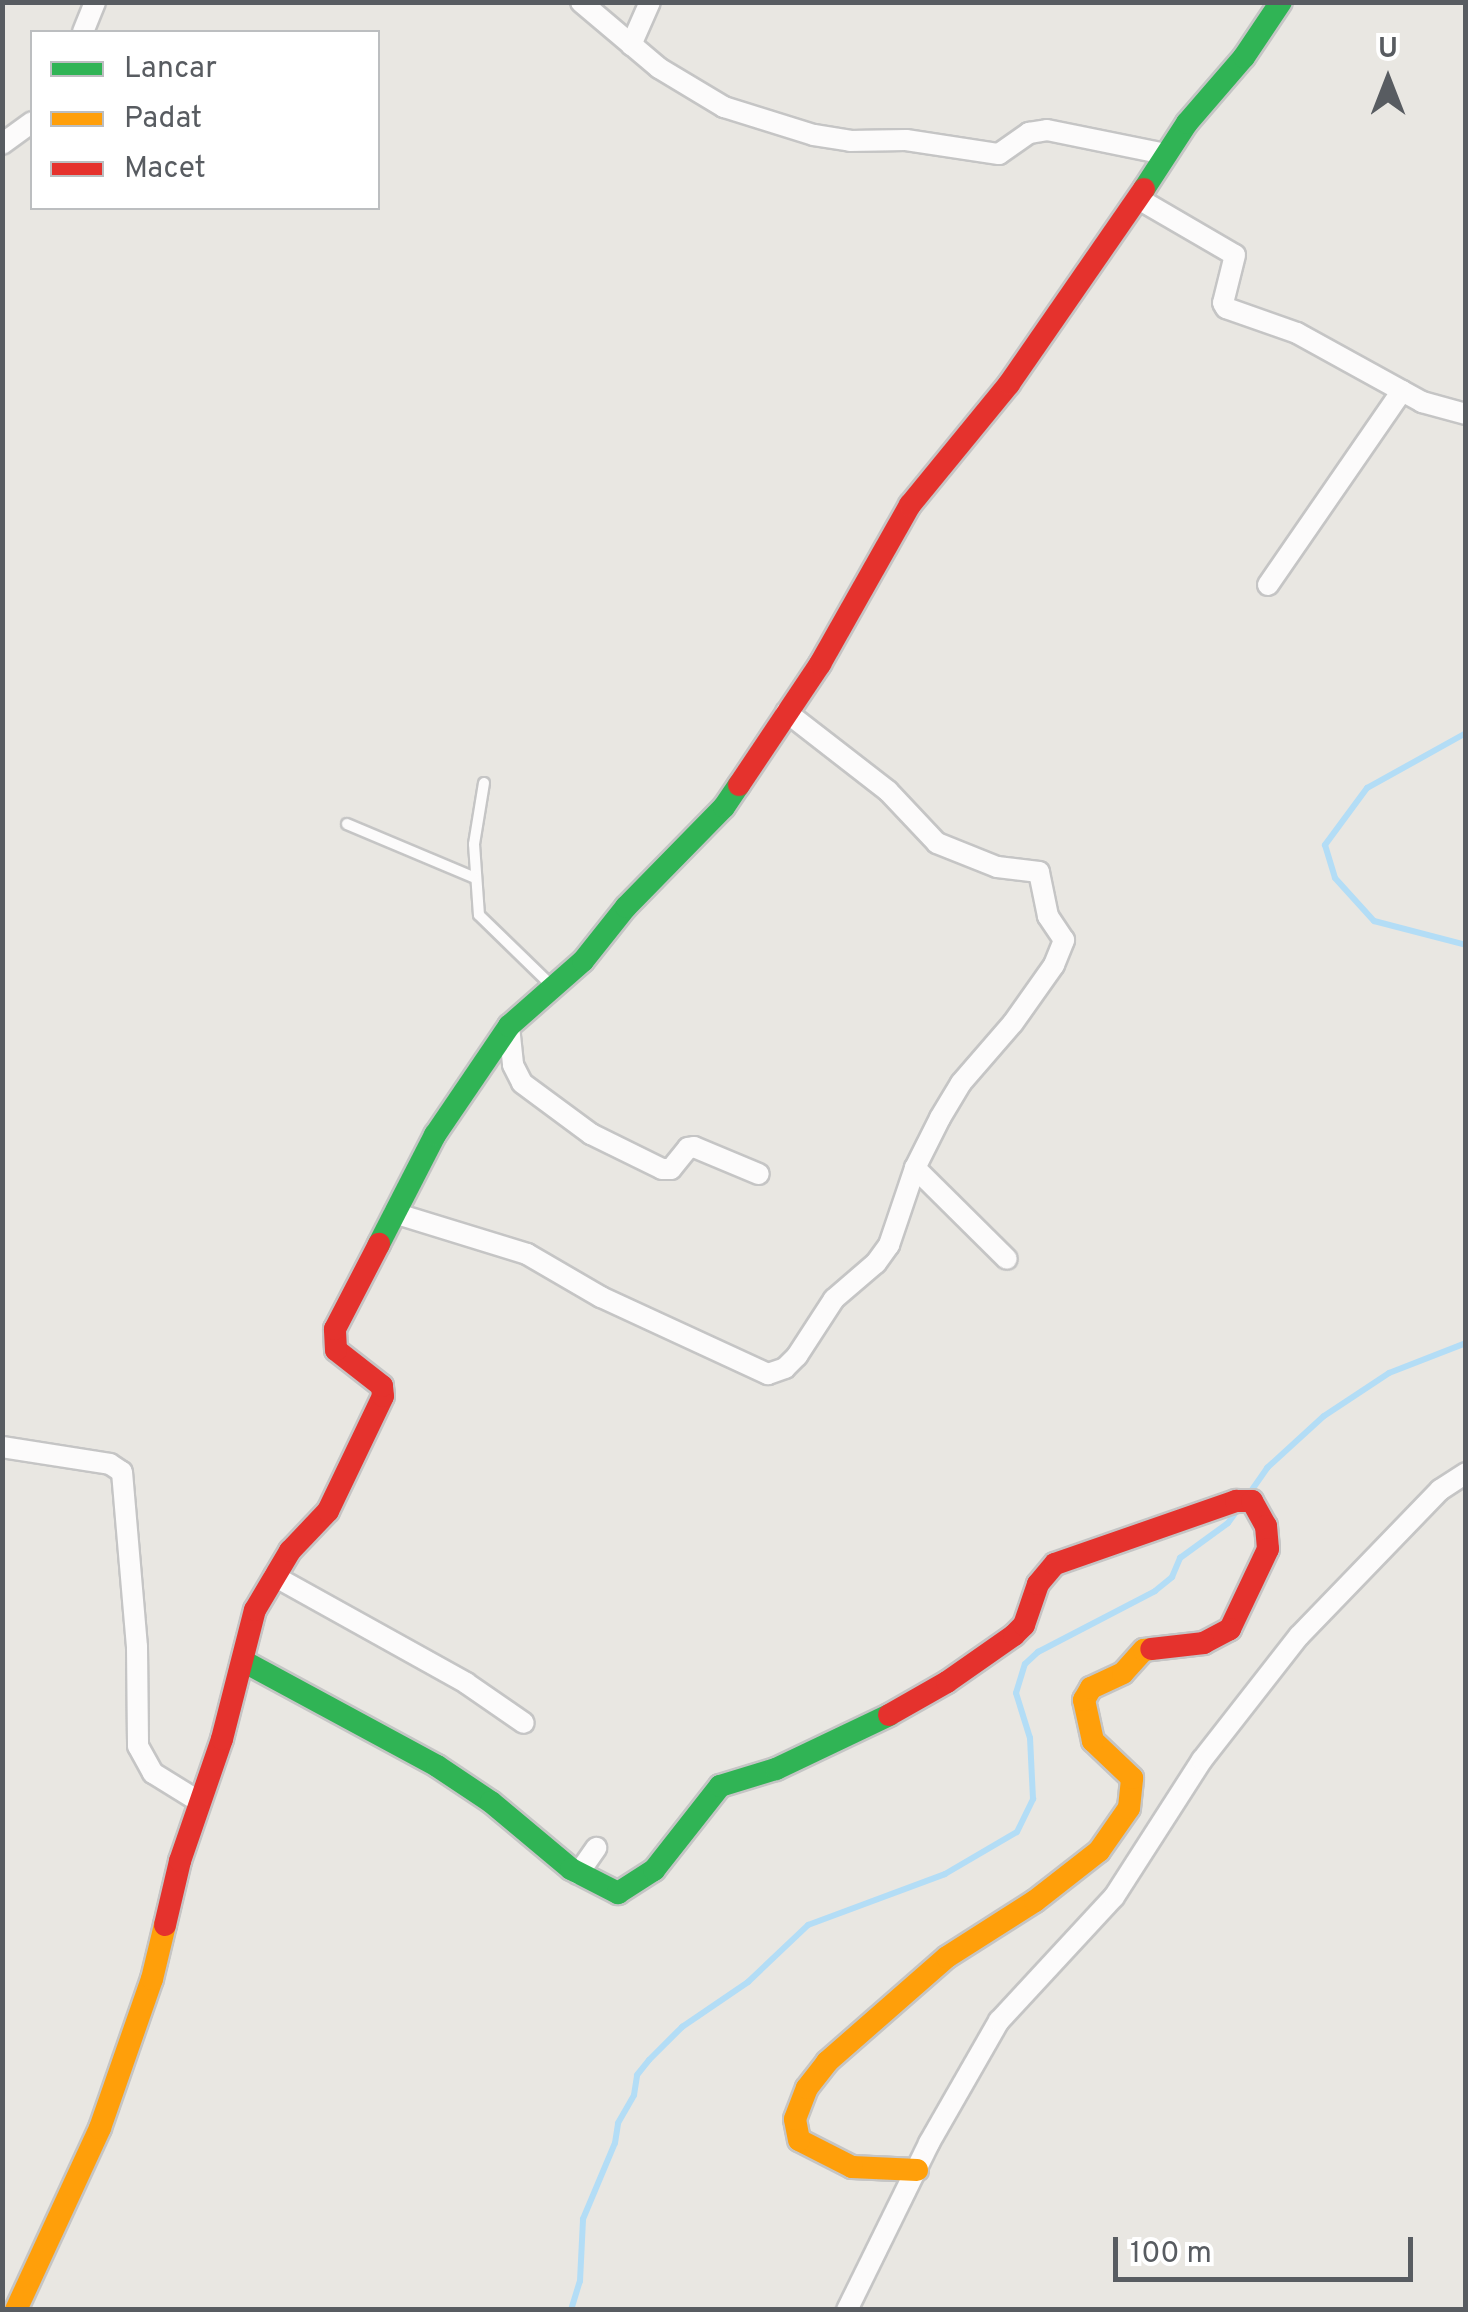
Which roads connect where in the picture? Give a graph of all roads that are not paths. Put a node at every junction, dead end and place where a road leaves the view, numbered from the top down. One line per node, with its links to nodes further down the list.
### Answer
1 (95, 2): 5 (street)
2 (581, 2): 6 (street)
3 (650, 2): 6 (street)
4 (1282, 2): 9 (street)
5 (84, 30)
6 (631, 45): 9 (street)
7 (30, 123): 8 (street)
8 (2, 144)
9 (1165, 154): 10 (street)
10 (1136, 198): 11 (street); 14 (street)
11 (1402, 391): 12 (street); 13 (street)
12 (1466, 414)
13 (1268, 585)
14 (786, 712): 18 (street); 20 (street)
15 (484, 783): 17 (lane)
16 (346, 824): 17 (lane)
17 (473, 877): 18 (lane)
18 (553, 986): 19 (street)
19 (509, 1026): 21 (street); 22 (street)
20 (915, 1168): 22 (street); 23 (street)
21 (759, 1174)
22 (394, 1213): 26 (street)
23 (1007, 1260)
24 (2, 1447): 29 (street)
25 (1466, 1473): 32 (street)
26 (274, 1576): 27 (street); 28 (street)
27 (243, 1662): 29 (street); 31 (street)
28 (524, 1723)
29 (200, 1802): 33 (street)
30 (596, 1848): 31 (street)
31 (578, 1874): 32 (street)
32 (917, 2170): 34 (street)
33 (16, 2310)
34 (847, 2310)

